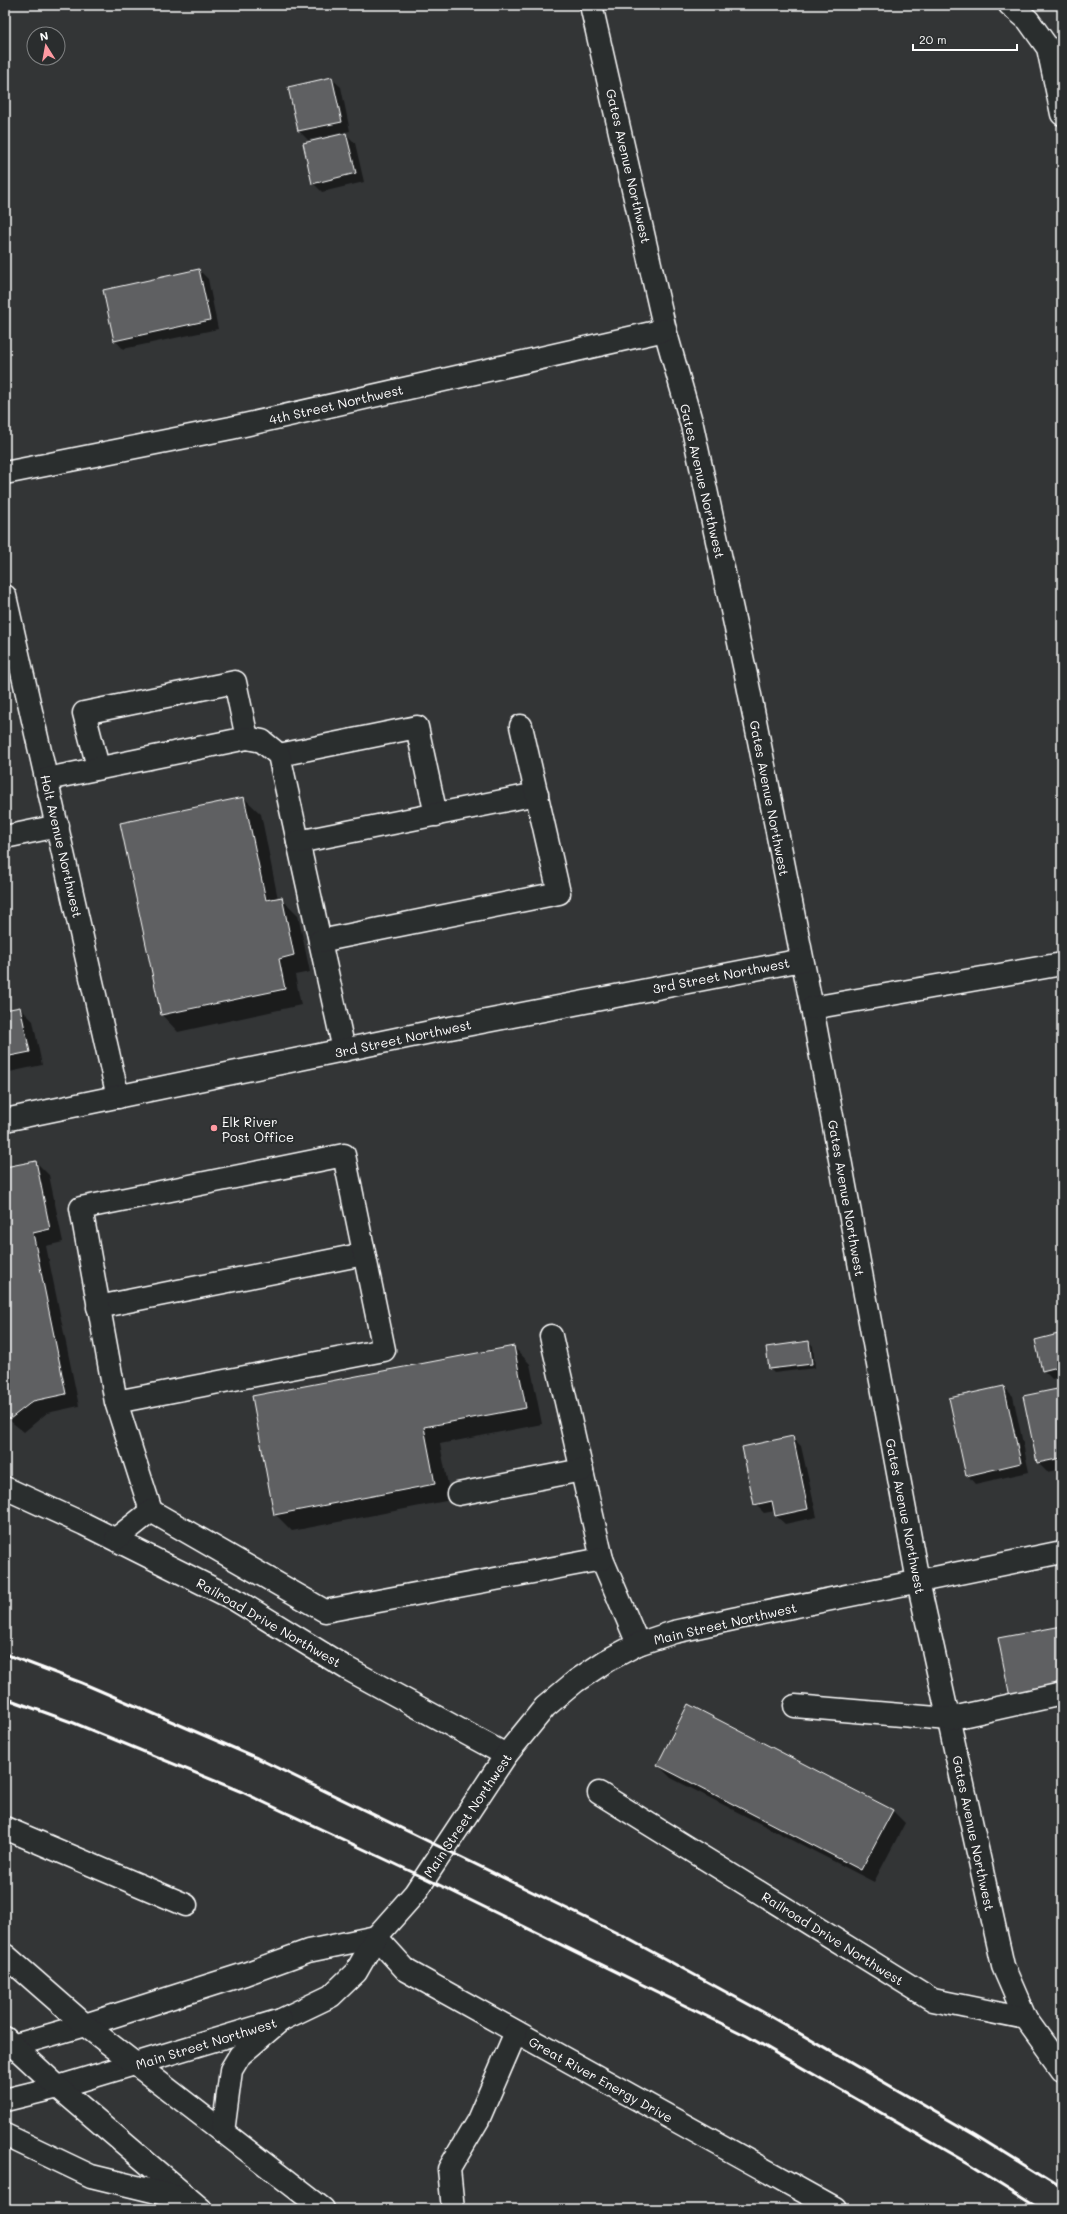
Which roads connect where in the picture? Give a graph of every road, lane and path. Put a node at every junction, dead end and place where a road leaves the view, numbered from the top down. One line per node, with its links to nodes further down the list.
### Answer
1 (591, 5): 4 (main road, Gates Avenue Northwest)
2 (1010, 5): 3 (main road)
3 (1062, 114)
4 (665, 330): 5 (main road, 4th Street Northwest); 18 (main road, Gates Avenue Northwest)
5 (5, 473)
6 (5, 596): 11 (main road, Holt Avenue Northwest)
7 (521, 726): 12 (main road)
8 (247, 738): 9 (main road); 10 (main road); 10 (main road)
9 (279, 755): 13 (main road); 16 (main road)
10 (98, 767): 11 (main road)
11 (47, 779): 14 (main road, Holt Avenue Northwest)
12 (537, 794): 13 (main road); 17 (main road)
13 (436, 815): 16 (main road)
14 (58, 826): 15 (main road); 22 (main road, Holt Avenue Northwest)
15 (5, 837)
16 (298, 842): 17 (main road)
17 (320, 941): 21 (main road)
18 (802, 960): 20 (main road, Gates Avenue Northwest); 21 (main road, 3rd Street Northwest)
19 (1062, 964): 20 (main road)
20 (812, 1008): 35 (main road, Gates Avenue Northwest)
21 (344, 1050): 22 (main road, 3rd Street Northwest)
22 (118, 1097): 23 (main road, 3rd Street Northwest)
23 (5, 1120)
24 (364, 1254): 25 (main road); 25 (main road); 27 (main road)
25 (98, 1307): 27 (main road)
26 (551, 1336): 28 (main road)
27 (116, 1402): 31 (main road)
28 (582, 1470): 30 (main road); 34 (main road)
29 (5, 1488): 32 (main road, Railroad Drive Northwest)
30 (458, 1494)
31 (151, 1511): 32 (main road); 34 (main road)
32 (116, 1540): 40 (main road, Railroad Drive Northwest)
33 (1062, 1552): 35 (main road, Main Street Northwest)
34 (602, 1559): 36 (main road)
35 (918, 1582): 36 (main road, Main Street Northwest); 39 (main road, Gates Avenue Northwest)
36 (638, 1644): 40 (main road, Main Street Northwest)
37 (1062, 1694): 39 (main road)
38 (795, 1706): 39 (main road)
39 (948, 1719): 46 (main road, Gates Avenue Northwest)
40 (506, 1755): 44 (main road, Main Street Northwest)
41 (599, 1792): 46 (main road, Railroad Drive Northwest)
42 (5, 1828): 43 (main road)
43 (186, 1905)
44 (376, 1936): 47 (main road, Main Street Northwest); 48 (main road); 49 (main road, Great River Energy Drive)
45 (5, 1955): 48 (main road)
46 (1026, 2019): 52 (main road)
47 (281, 2020): 51 (main road, Main Street Northwest); 55 (main road)
48 (85, 2025): 50 (main road); 51 (main road)
49 (516, 2032): 59 (main road); 60 (main road, Great River Energy Drive)
50 (8, 2044): 53 (main road)
51 (136, 2064): 53 (main road, Main Street Northwest); 55 (main road)
52 (1062, 2069)
53 (58, 2087): 54 (main road, Main Street Northwest); 57 (main road)
54 (5, 2100)
55 (223, 2132): 58 (main road)
56 (5, 2135): 57 (main road)
57 (195, 2205)
58 (323, 2209)
59 (454, 2209)
60 (836, 2209)

